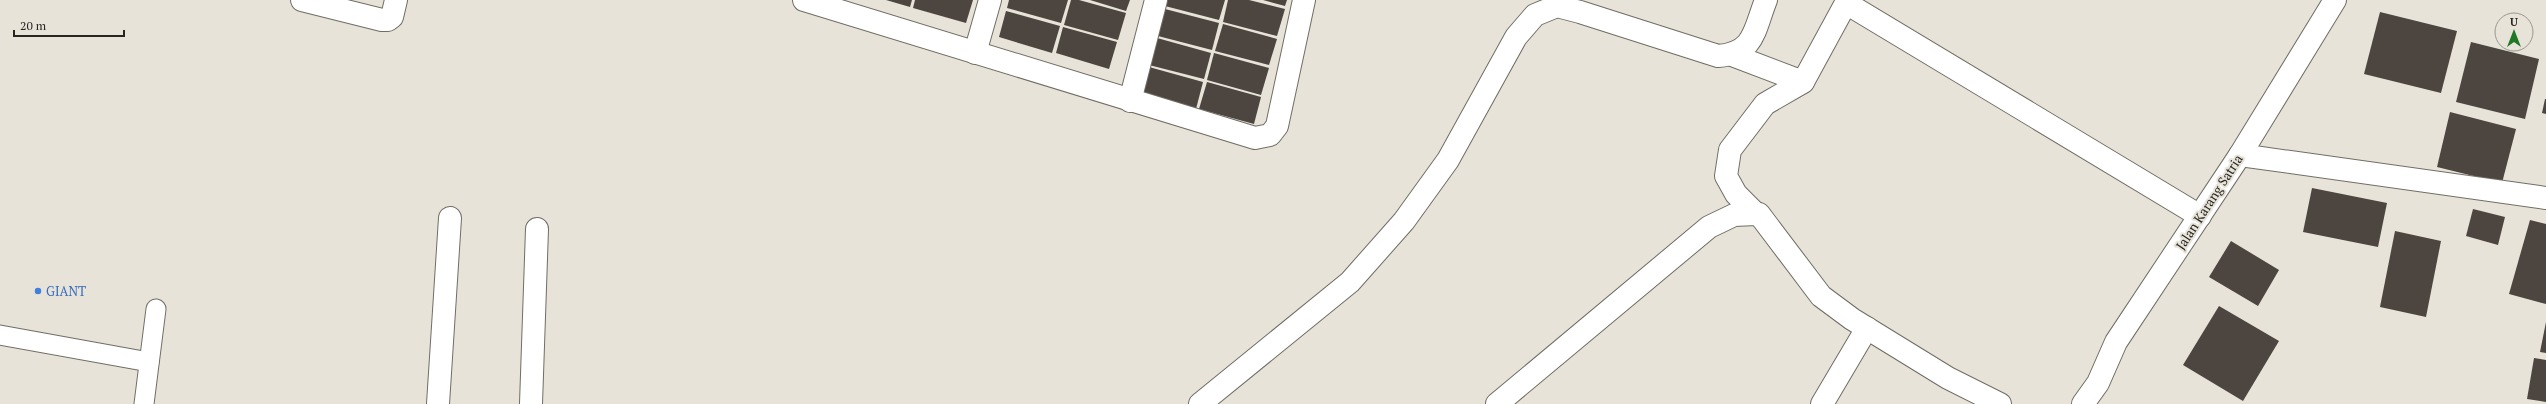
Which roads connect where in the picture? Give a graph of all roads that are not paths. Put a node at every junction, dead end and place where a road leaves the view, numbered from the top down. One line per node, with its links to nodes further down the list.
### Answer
1 (302, 0): 2 (street)
2 (396, 0)
3 (804, 0): 10 (street)
4 (990, 0): 11 (street)
5 (1156, 0): 14 (street)
6 (1304, 0): 14 (street)
7 (1766, 0): 12 (street)
8 (2335, 0): 15 (street, Jalan Karang Satria)
9 (1846, 1): 13 (street); 18 (street)
10 (838, 5): 11 (street)
11 (975, 53): 14 (street)
12 (1732, 55): 13 (street); 28 (street)
13 (1803, 82): 17 (street)
14 (1130, 101)
15 (2240, 155): 16 (street); 18 (street, Jalan Karang Satria)
16 (2546, 198)
17 (1756, 214): 22 (street); 29 (street)
18 (2200, 216): 32 (street, Jalan Karang Satria)
19 (450, 218): 26 (street)
20 (537, 229): 27 (street)
21 (156, 309): 24 (lane)
22 (1867, 328): 30 (street); 31 (street)
23 (0, 335): 24 (lane)
24 (149, 362): 25 (lane)
25 (144, 404)
26 (438, 404)
27 (530, 404)
28 (1200, 404)
29 (1497, 404)
30 (1822, 404)
31 (2000, 404)
32 (2083, 404)

